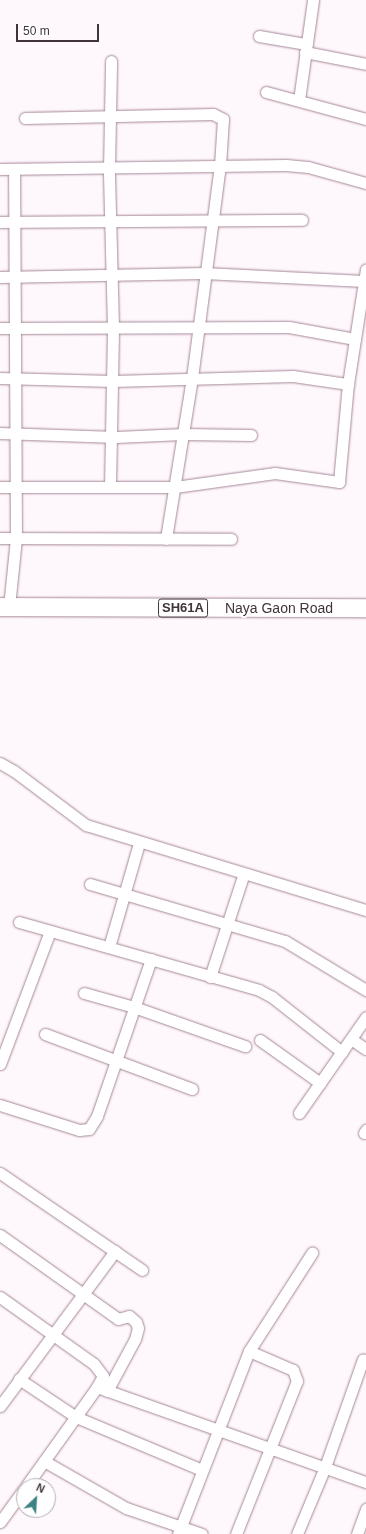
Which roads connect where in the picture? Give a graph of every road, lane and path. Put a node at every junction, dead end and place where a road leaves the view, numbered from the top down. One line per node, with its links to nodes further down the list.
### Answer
1 (313, 0): 3 (street)
2 (259, 36): 3 (street)
3 (306, 48): 5 (street); 7 (street)
4 (111, 61): 8 (street)
5 (366, 64)
6 (266, 92): 7 (street)
7 (299, 100): 10 (street)
8 (110, 117): 9 (street); 11 (street); 13 (street)
9 (25, 118)
10 (366, 119)
11 (220, 165): 13 (street); 15 (street); 16 (street)
12 (0, 169): 14 (street)
13 (109, 169): 14 (street); 20 (street)
14 (14, 170): 19 (street)
15 (366, 183)
16 (212, 220): 17 (street); 20 (street); 22 (street)
17 (302, 220)
18 (0, 222): 19 (street)
19 (15, 222): 20 (street); 25 (street)
20 (111, 222): 23 (street)
21 (366, 269): 26 (street)
22 (204, 274): 23 (street); 26 (street); 30 (street)
23 (113, 276): 25 (street); 27 (street)
24 (0, 277): 25 (street)
25 (15, 277): 29 (street)
26 (364, 281): 31 (street)
27 (113, 327): 29 (street); 30 (street); 35 (street)
28 (0, 328): 29 (street)
29 (16, 328): 33 (street)
30 (198, 328): 31 (street); 34 (street)
31 (355, 339): 36 (street)
32 (0, 378): 33 (street)
33 (15, 378): 35 (street); 38 (street)
34 (192, 378): 35 (street); 36 (street); 39 (street)
35 (113, 381): 41 (street)
36 (348, 384): 45 (street)
37 (0, 434): 38 (street)
38 (16, 434): 41 (street); 43 (street)
39 (183, 434): 40 (street); 41 (street); 45 (street)
40 (251, 435)
41 (111, 437): 44 (street)
42 (0, 487): 43 (street)
43 (16, 487): 44 (street); 47 (street)
44 (110, 487): 45 (street)
45 (175, 487): 48 (street)
46 (0, 538): 47 (street)
47 (16, 538): 48 (street); 50 (street)
48 (166, 539): 49 (street)
49 (232, 539)
50 (4, 607): 51 (main road, Naya Gaon Road / SH61A)
51 (366, 608)
52 (0, 763): 53 (street)
53 (139, 843): 54 (street); 56 (street)
54 (244, 873): 57 (street); 59 (street)
55 (90, 884): 56 (street)
56 (124, 894): 59 (street); 61 (street)
57 (366, 910)
58 (19, 922): 60 (street)
59 (227, 923): 63 (street); 64 (street)
60 (50, 930): 61 (street); 75 (street)
61 (109, 946): 62 (street)
62 (151, 959): 63 (street); 66 (street)
63 (210, 977): 73 (street)
64 (366, 990)
65 (84, 993): 66 (street)
66 (134, 1007): 71 (street); 74 (street)
67 (366, 1017): 69 (street)
68 (45, 1034): 74 (street)
69 (351, 1039): 72 (street); 73 (street)
70 (260, 1040): 76 (street)
71 (245, 1046)
72 (366, 1049)
73 (342, 1052): 76 (street)
74 (116, 1060): 77 (street); 78 (street)
75 (0, 1064)
76 (320, 1083): 79 (street)
77 (192, 1089)
78 (0, 1105)
79 (299, 1113)
80 (0, 1173): 82 (street)
81 (0, 1235): 85 (street)
82 (115, 1251): 84 (street); 85 (street)
83 (312, 1253): 88 (street)
84 (142, 1270)
85 (83, 1293): 87 (street); 91 (street)
86 (0, 1297): 87 (street)
87 (53, 1334): 90 (street); 91 (street)
88 (249, 1351): 94 (street); 95 (street)
89 (363, 1359): 97 (street)
90 (20, 1380): 92 (street); 93 (street)
91 (106, 1386): 93 (street); 94 (street)
92 (1, 1402)
93 (76, 1417): 96 (street); 98 (street)
94 (217, 1430): 95 (street); 98 (street)
95 (268, 1448): 97 (street); 106 (street)
96 (44, 1461): 99 (street); 104 (street)
97 (324, 1467): 100 (street); 107 (street)
98 (202, 1470): 104 (street)
99 (32, 1478)
100 (366, 1482)
101 (16, 1500): 103 (street)
102 (366, 1509): 108 (street)
103 (0, 1522)
104 (180, 1530): 105 (street)
105 (202, 1534)
106 (236, 1534)
107 (297, 1534)
108 (357, 1534)

